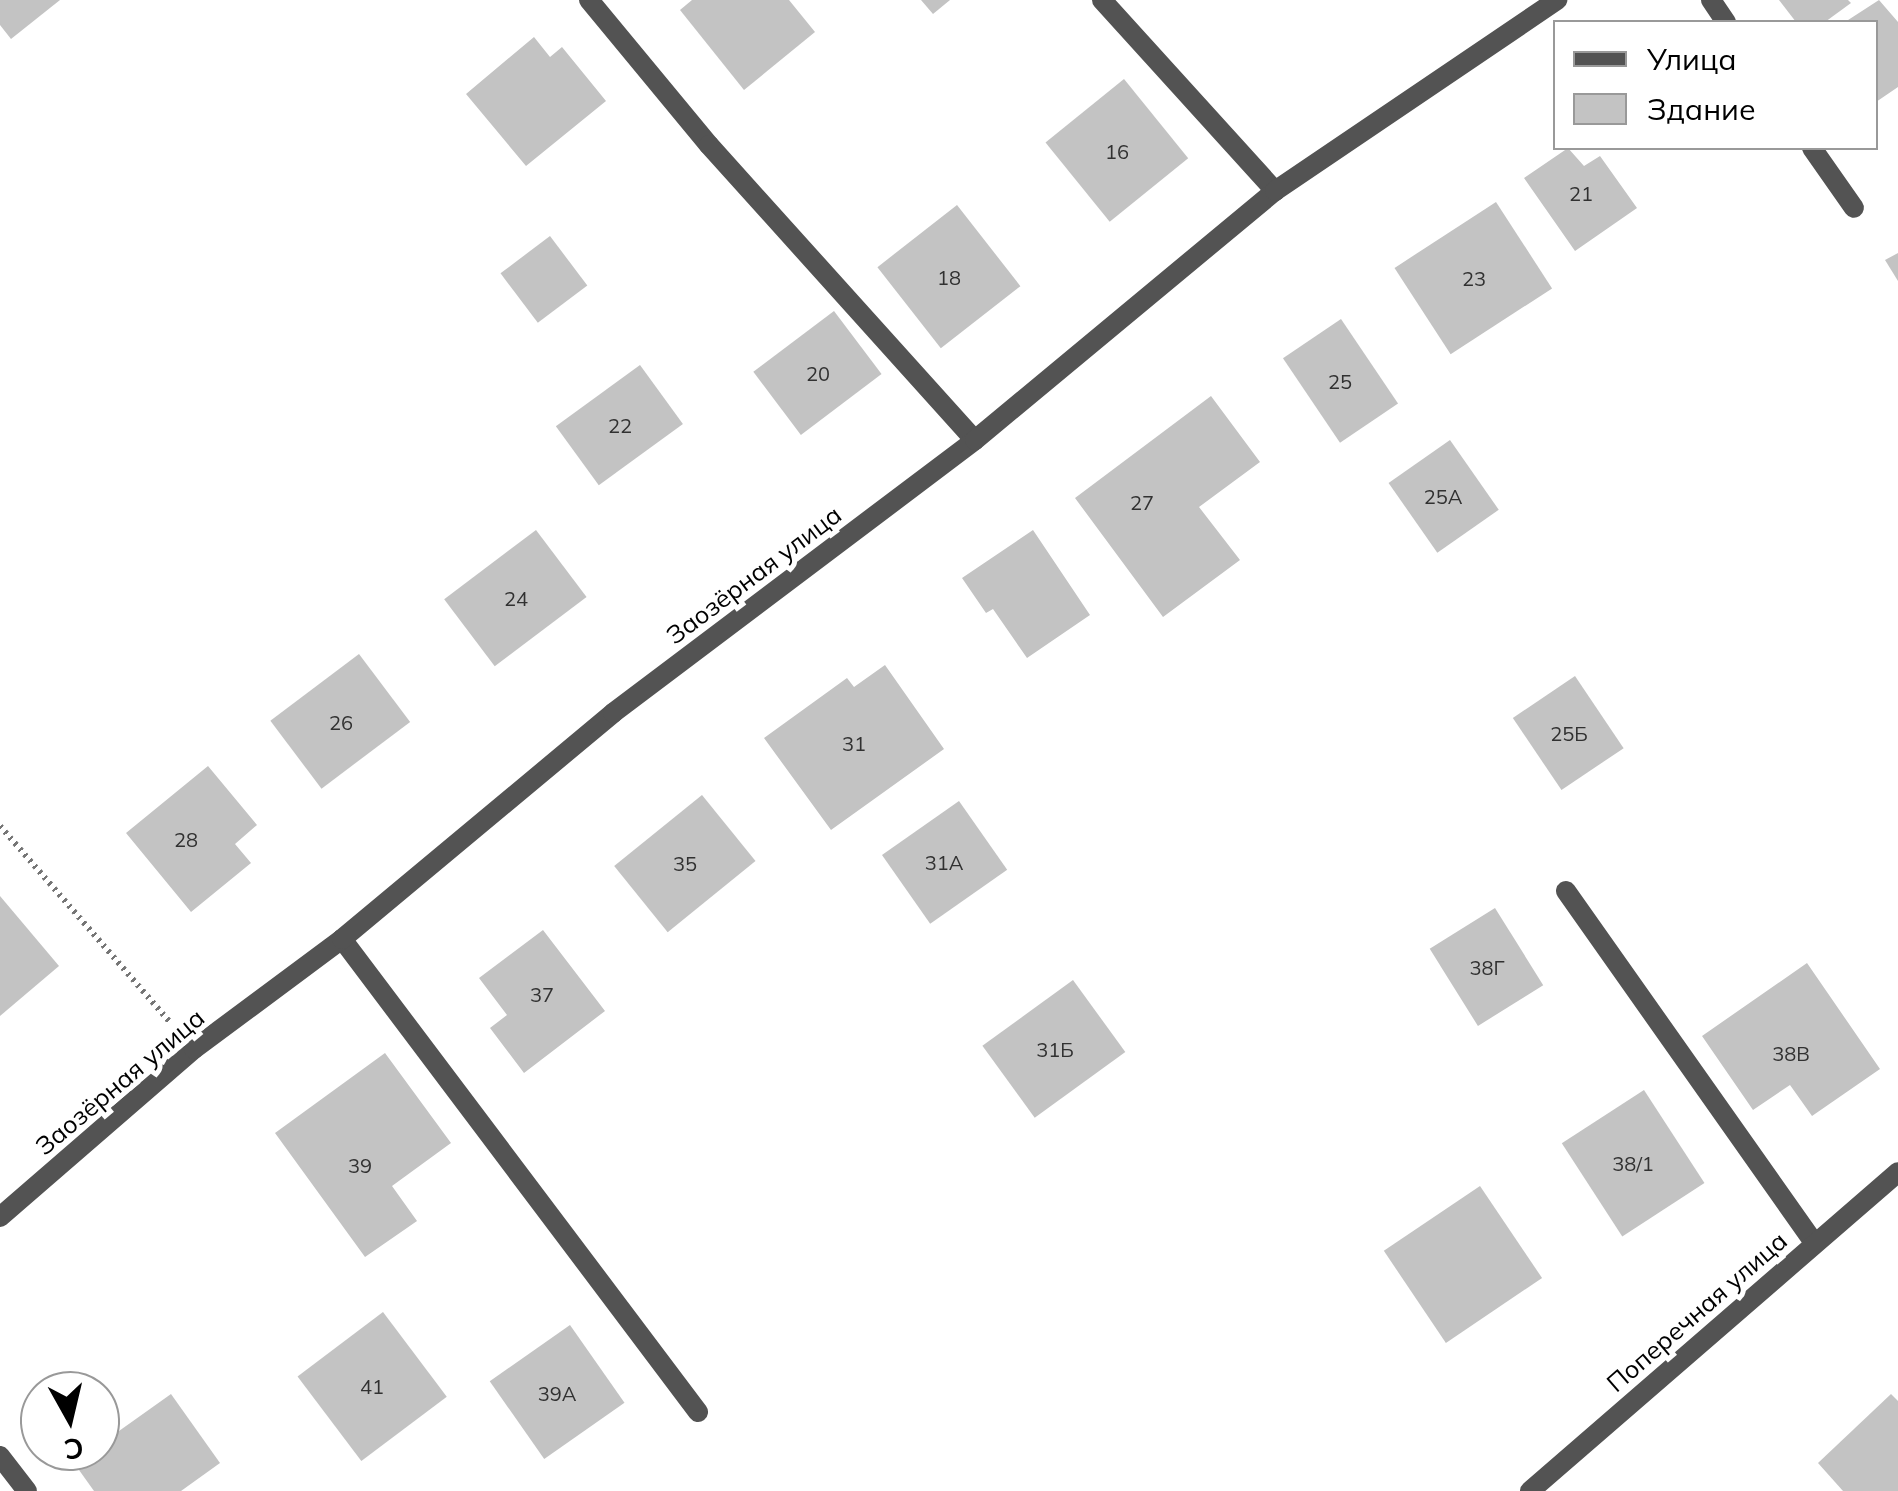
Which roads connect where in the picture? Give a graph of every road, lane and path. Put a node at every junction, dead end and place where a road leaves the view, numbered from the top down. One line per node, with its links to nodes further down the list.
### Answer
1 (589, 0): 7 (street)
2 (1102, 0): 5 (street)
3 (1558, 0): 5 (street, Заозёрная улица)
4 (1813, 150): 6 (street)
5 (1275, 191): 7 (street, Заозёрная улица)
6 (1854, 208)
7 (975, 440): 10 (street, Заозёрная улица)
8 (0, 826): 11 (path)
9 (1566, 891): 14 (street)
10 (342, 939): 11 (street, Заозёрная улица); 15 (street)
11 (194, 1049): 13 (street, Заозёрная улица)
12 (1898, 1172): 14 (street, Поперечная улица)
13 (0, 1217)
14 (1814, 1243): 18 (street, Поперечная улица)
15 (698, 1412)
16 (0, 1456): 17 (street)
17 (27, 1491)
18 (1530, 1491)

